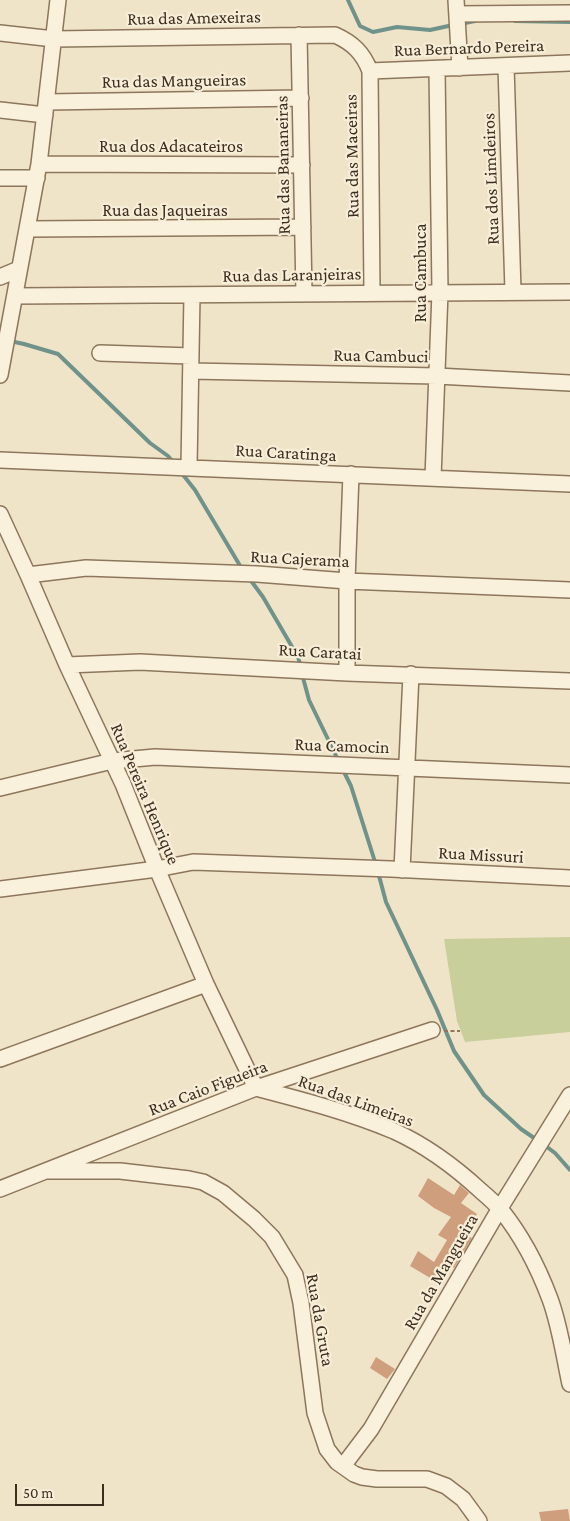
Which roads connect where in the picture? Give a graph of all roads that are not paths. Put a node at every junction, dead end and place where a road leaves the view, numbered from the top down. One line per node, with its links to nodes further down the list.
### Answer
1 (58, 0): 7 (street)
2 (457, 11): 3 (street); 10 (street)
3 (570, 13)
4 (0, 33): 7 (street, Rua das Amexeiras)
5 (299, 35): 6 (street, Rua das Amexeiras); 7 (street, Rua das Amexeiras); 13 (street, Rua das Bananeiras)
6 (335, 36): 12 (street, Rua das Maceiras)
7 (54, 38): 14 (street)
8 (570, 63): 9 (street, Rua Bernardo Pereira)
9 (506, 66): 10 (street, Rua Bernardo Pereira); 23 (street, Rua dos Limdeiros)
10 (460, 68): 11 (street, Rua Bernardo Pereira)
11 (437, 69): 12 (street, Rua Bernardo Pereira); 24 (street, Rua Cambuca)
12 (370, 71): 26 (street, Rua das Maceiras)
13 (301, 98): 14 (street, Rua das Mangueiras); 16 (street, Rua das Bananeiras)
14 (46, 109): 15 (street, Rua das Mangueiras); 17 (street)
15 (0, 110)
16 (302, 165): 17 (street, Rua dos Adacateiros); 19 (street, Rua das Bananeiras)
17 (38, 171): 18 (street, Rua dos Adacateiros); 20 (street)
18 (0, 178)
19 (303, 227): 20 (street, Rua das Jaqueiras); 27 (street, Rua das Bananeiras)
20 (28, 229): 21 (street)
21 (19, 270): 22 (street); 29 (street)
22 (0, 276)
23 (513, 291): 24 (street, Rua das Laranjeiras); 25 (street, Rua das Laranjeiras)
24 (440, 292): 26 (street, Rua das Laranjeiras); 33 (street, Rua Cambuca)
25 (570, 292)
26 (372, 293): 27 (street, Rua das Laranjeiras)
27 (304, 294): 28 (street, Rua das Laranjeiras)
28 (192, 295): 29 (street, Rua das Laranjeiras); 31 (street)
29 (15, 296): 32 (street)
30 (100, 353): 31 (street, Rua Cambuci)
31 (191, 363): 33 (street, Rua Cambuci); 36 (street)
32 (1, 367)
33 (437, 376): 34 (street, Rua Cambuci); 38 (street, Rua Cambuca)
34 (570, 383)
35 (0, 460): 36 (street, Rua Caratinga)
36 (188, 467): 37 (street, Rua Caratinga)
37 (352, 474): 38 (street, Rua Caratinga); 42 (street)
38 (433, 478): 39 (street, Rua Caratinga)
39 (570, 484)
40 (0, 514): 41 (street, Rua Pereira Henrique)
41 (28, 574): 42 (street, Rua Cajerama); 44 (street, Rua Pereira Henrique)
42 (347, 580): 43 (street, Rua Cajerama); 45 (street)
43 (570, 590)
44 (67, 665): 45 (street, Rua Caratai); 48 (street, Rua Pereira Henrique)
45 (347, 673): 46 (street, Rua Caratai)
46 (411, 674): 47 (street, Rua Caratai); 49 (street)
47 (570, 681)
48 (112, 761): 49 (street, Rua Camocin); 51 (street, Rua Camocin); 52 (street, Rua Pereira Henrique)
49 (408, 767): 50 (street, Rua Camocin); 53 (street)
50 (570, 775)
51 (0, 786)
52 (156, 869): 53 (street, Rua Missuri); 55 (street, Rua Missuri); 56 (street, Rua Pereira Henrique)
53 (396, 869): 54 (street, Rua Missuri)
54 (570, 878)
55 (0, 889)
56 (206, 984): 58 (street); 59 (street, Rua Pereira Henrique)
57 (432, 1030): 59 (street, Rua Caio Figueira)
58 (0, 1059)
59 (256, 1088): 61 (street, Rua Caio Figueira); 63 (street, Rua das Limeiras)
60 (570, 1095): 63 (street, Rua da Mangueira)
61 (46, 1171): 62 (street, Rua Caio Figueira); 65 (street, Rua da Gruta)
62 (0, 1189)
63 (500, 1208): 64 (street, Rua das Limeiras); 65 (street, Rua da Mangueira)
64 (570, 1384)
65 (343, 1466): 66 (street, Rua da Gruta)
66 (479, 1521)

